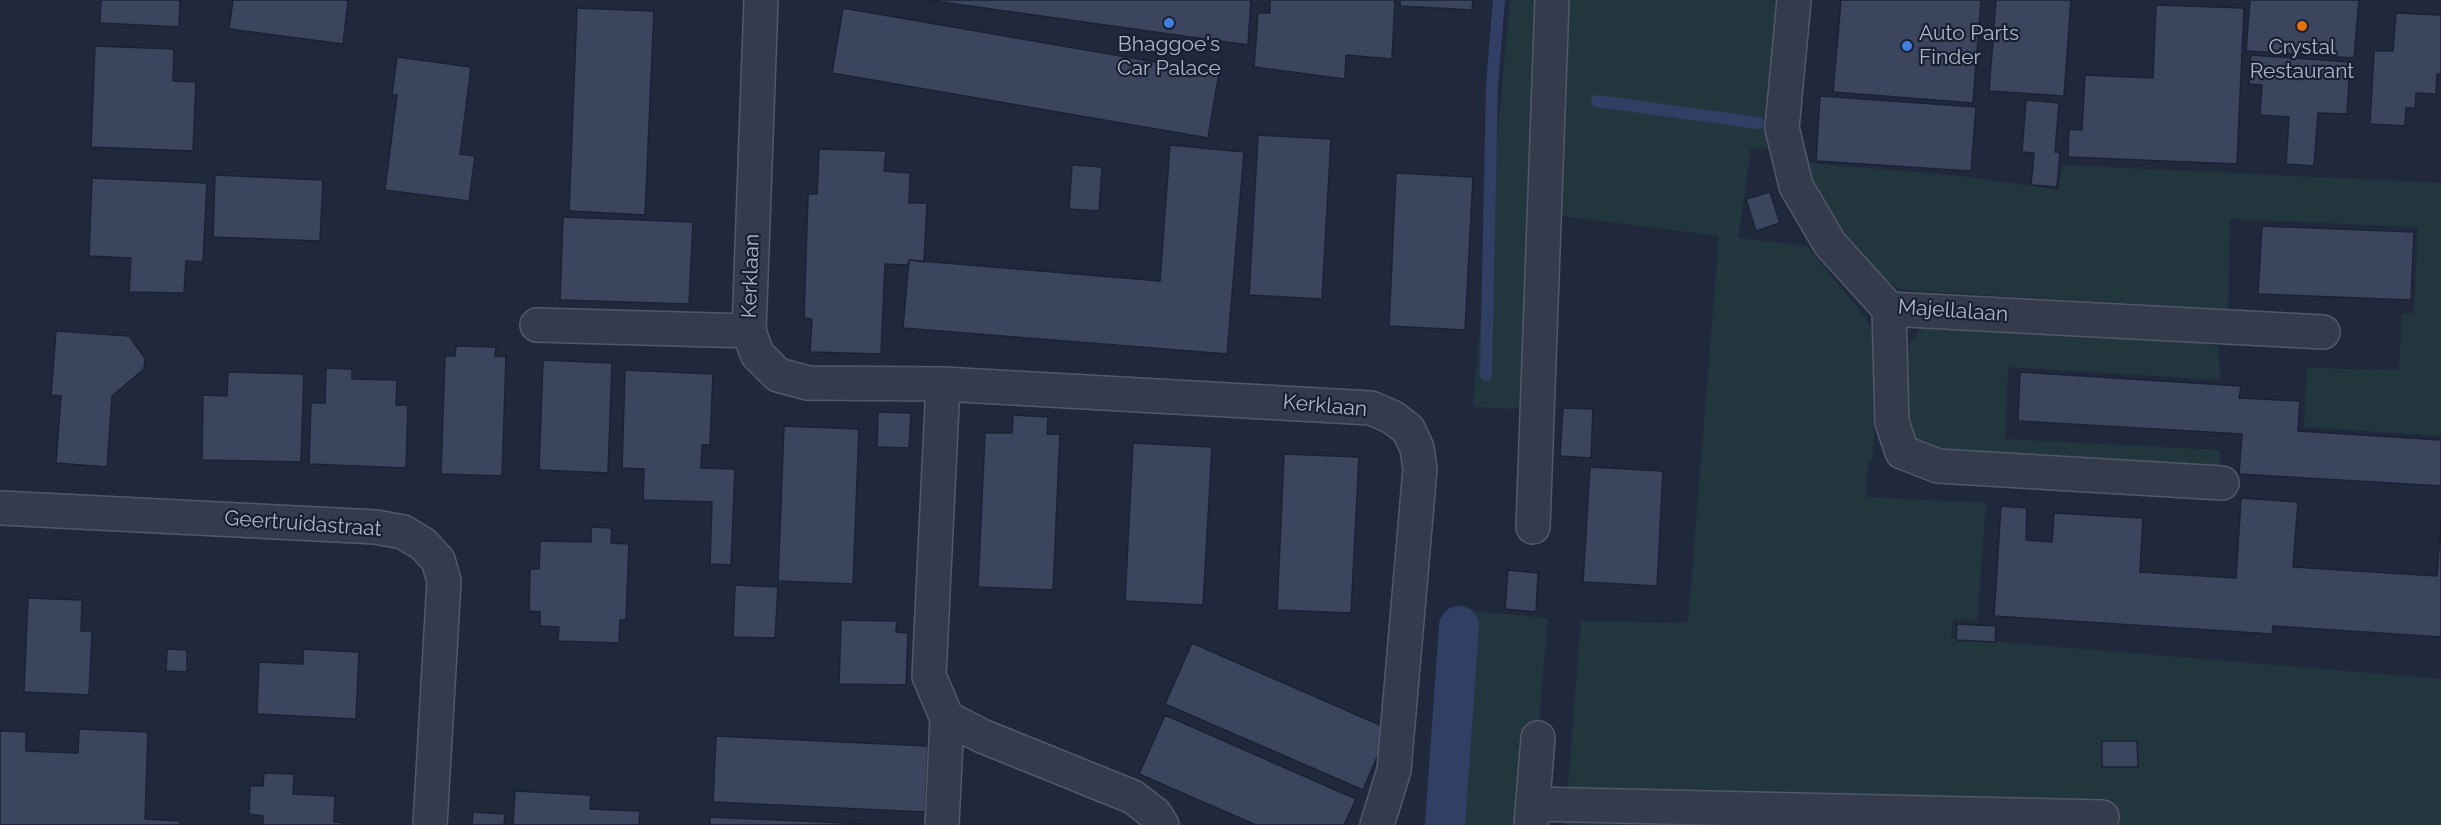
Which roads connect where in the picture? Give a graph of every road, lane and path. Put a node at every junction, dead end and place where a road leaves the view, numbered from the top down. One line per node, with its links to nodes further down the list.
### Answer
1 (760, 0): 6 (street, Kerklaan)
2 (1552, 0): 11 (street)
3 (1794, 0): 4 (street, Majellalaan)
4 (1889, 309): 7 (street, Majellalaan); 9 (street)
5 (537, 325): 6 (street)
6 (748, 331): 8 (street, Kerklaan)
7 (2323, 332)
8 (943, 384): 12 (street); 19 (street, Kerklaan)
9 (2222, 483)
10 (0, 508): 16 (street, Geertruidastraat)
11 (1533, 527)
12 (947, 718): 17 (street); 18 (street)
13 (1538, 738): 14 (street)
14 (1532, 815): 15 (street)
15 (2102, 817)
16 (430, 825)
17 (942, 825)
18 (1162, 825)
19 (1377, 825)

